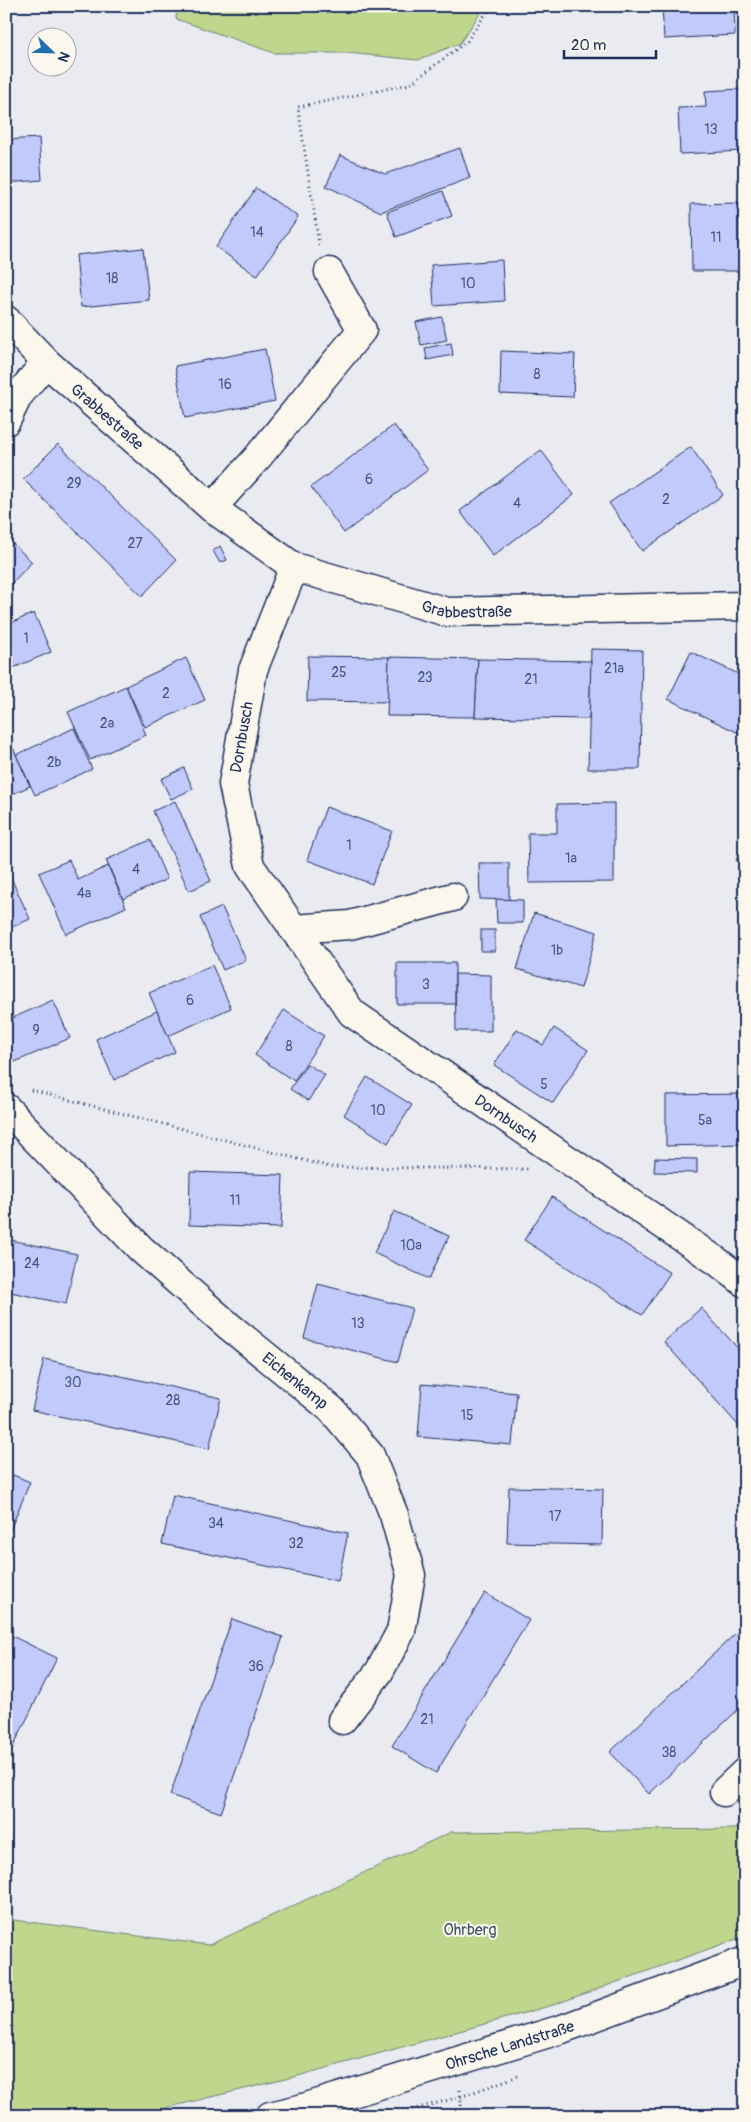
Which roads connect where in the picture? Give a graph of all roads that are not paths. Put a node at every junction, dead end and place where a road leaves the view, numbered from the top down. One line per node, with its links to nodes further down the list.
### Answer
1 (329, 272): 5 (street)
2 (6, 320): 3 (street, Grabbestraße)
3 (46, 362): 4 (street); 5 (street, Grabbestraße)
4 (6, 421)
5 (212, 508): 6 (street, Grabbestraße)
6 (294, 567): 7 (street, Grabbestraße); 9 (street, Dornbusch)
7 (745, 606)
8 (453, 897): 9 (street)
9 (293, 930): 11 (street, Dornbusch)
10 (6, 1108): 12 (street, Eichenkamp)
11 (745, 1284)
12 (342, 1720)
13 (745, 1772): 14 (street)
14 (724, 1792)
15 (745, 1961): 16 (street, Ohrsche Landstraße)
16 (270, 2116)

